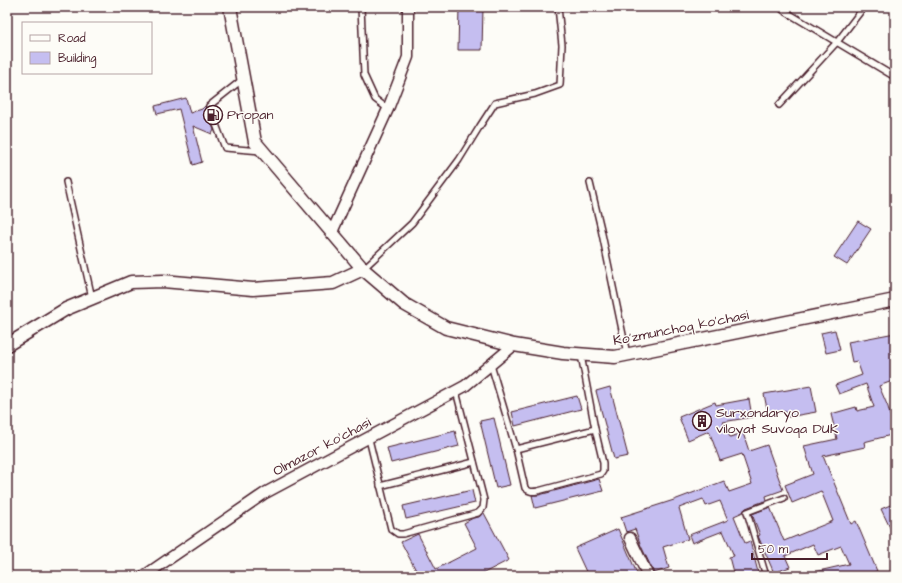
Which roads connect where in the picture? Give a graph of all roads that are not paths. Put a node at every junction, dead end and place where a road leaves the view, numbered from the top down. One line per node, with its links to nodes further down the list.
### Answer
1 (230, 7): 9 (street, Ko'zmunchoq ko'chasi)
2 (361, 7): 11 (lane)
3 (408, 7): 11 (street)
4 (558, 7): 16 (lane)
5 (784, 7): 7 (lane)
6 (864, 7): 7 (lane)
7 (837, 42): 8 (lane); 10 (lane)
8 (895, 77)
9 (244, 79): 12 (street, Ko'zmunchoq ko'chasi); 12 (lane)
10 (779, 105)
11 (388, 109): 15 (street)
12 (263, 151): 15 (street, Ko'zmunchoq ko'chasi)
13 (66, 182): 17 (lane)
14 (590, 183): 22 (lane)
15 (332, 232): 16 (street, Ko'zmunchoq ko'chasi)
16 (363, 269): 17 (street); 20 (street, Ko'zmunchoq ko'chasi)
17 (92, 298): 19 (street)
18 (895, 300): 22 (street, Ko'zmunchoq ko'chasi)
19 (7, 345)
20 (514, 345): 21 (street, Ko'zmunchoq ko'chasi); 23 (street, Olmazor ko'chasi)
21 (581, 354): 22 (street, Ko'zmunchoq ko'chasi); 25 (lane)
22 (627, 355)
23 (491, 365): 24 (street, Olmazor ko'chasi); 27 (lane)
24 (456, 391): 26 (street, Olmazor ko'chasi); 28 (lane)
25 (595, 428): 27 (lane); 27 (lane)
26 (368, 438): 29 (lane); 32 (street, Olmazor ko'chasi)
27 (516, 449)
28 (474, 462): 29 (lane); 29 (lane)
29 (380, 486)
30 (784, 498): 34 (lane)
31 (630, 538): 33 (street)
32 (148, 575)
33 (648, 576)
34 (766, 576)

